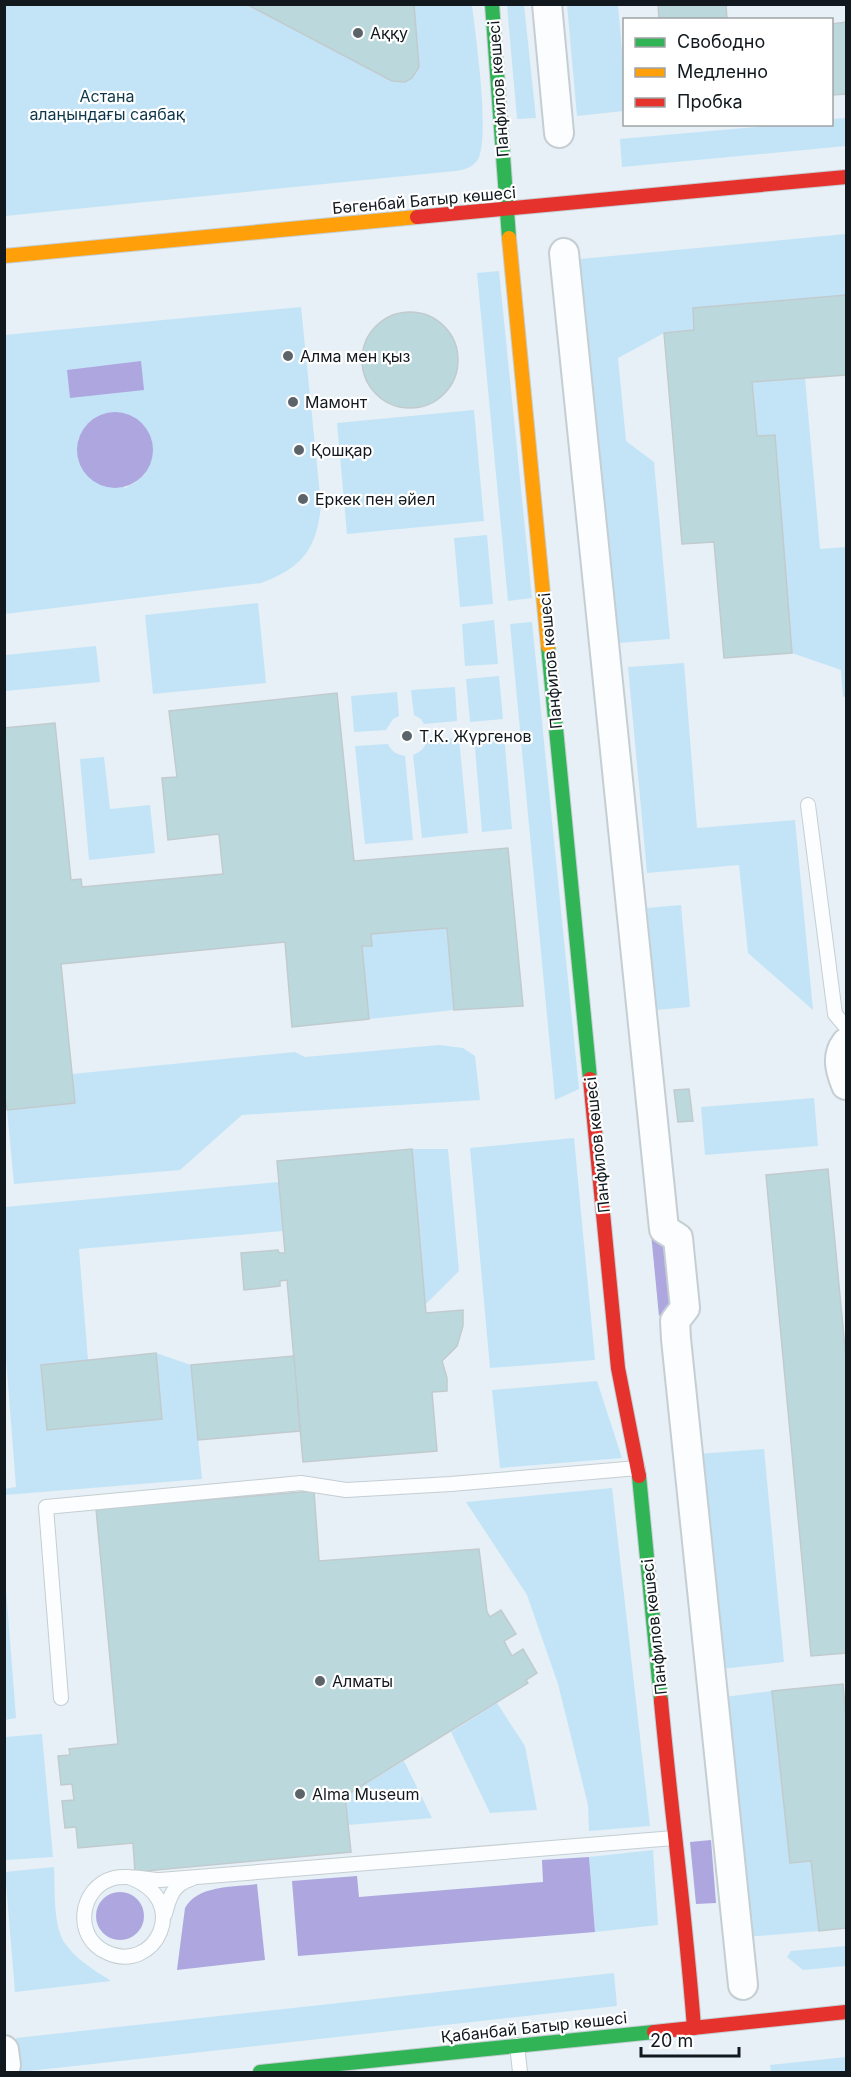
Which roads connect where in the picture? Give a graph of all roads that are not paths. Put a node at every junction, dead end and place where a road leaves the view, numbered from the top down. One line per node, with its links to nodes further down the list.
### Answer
1 (492, 4): 5 (street, Панфилов көшесі)
2 (547, 4): 3 (street)
3 (559, 133)
4 (846, 177): 5 (street, Бөгенбай Батыр көшесі)
5 (506, 209): 7 (street, Бөгенбай Батыр көшесі); 12 (street, Панфилов көшесі)
6 (564, 253): 18 (street)
7 (4, 256)
8 (808, 805): 9 (lane)
9 (846, 1027)
10 (846, 1043): 11 (street)
11 (846, 1084)
12 (638, 1468): 13 (lane); 14 (street, Панфилов көшесі)
13 (61, 1698)
14 (674, 1838): 15 (lane); 20 (street, Панфилов көшесі)
15 (205, 1876): 16 (lane); 17 (lane)
16 (128, 1877): 17 (lane); 17 (lane)
17 (163, 1923)
18 (743, 1985)
19 (846, 2012): 20 (street, Қабанбай Батыр көшесі)
20 (694, 2028): 21 (street, Қабанбай Батыр көшесі)
21 (517, 2044): 22 (street, Қабанбай Батыр көшесі); 23 (lane)
22 (260, 2073)
23 (520, 2073)

